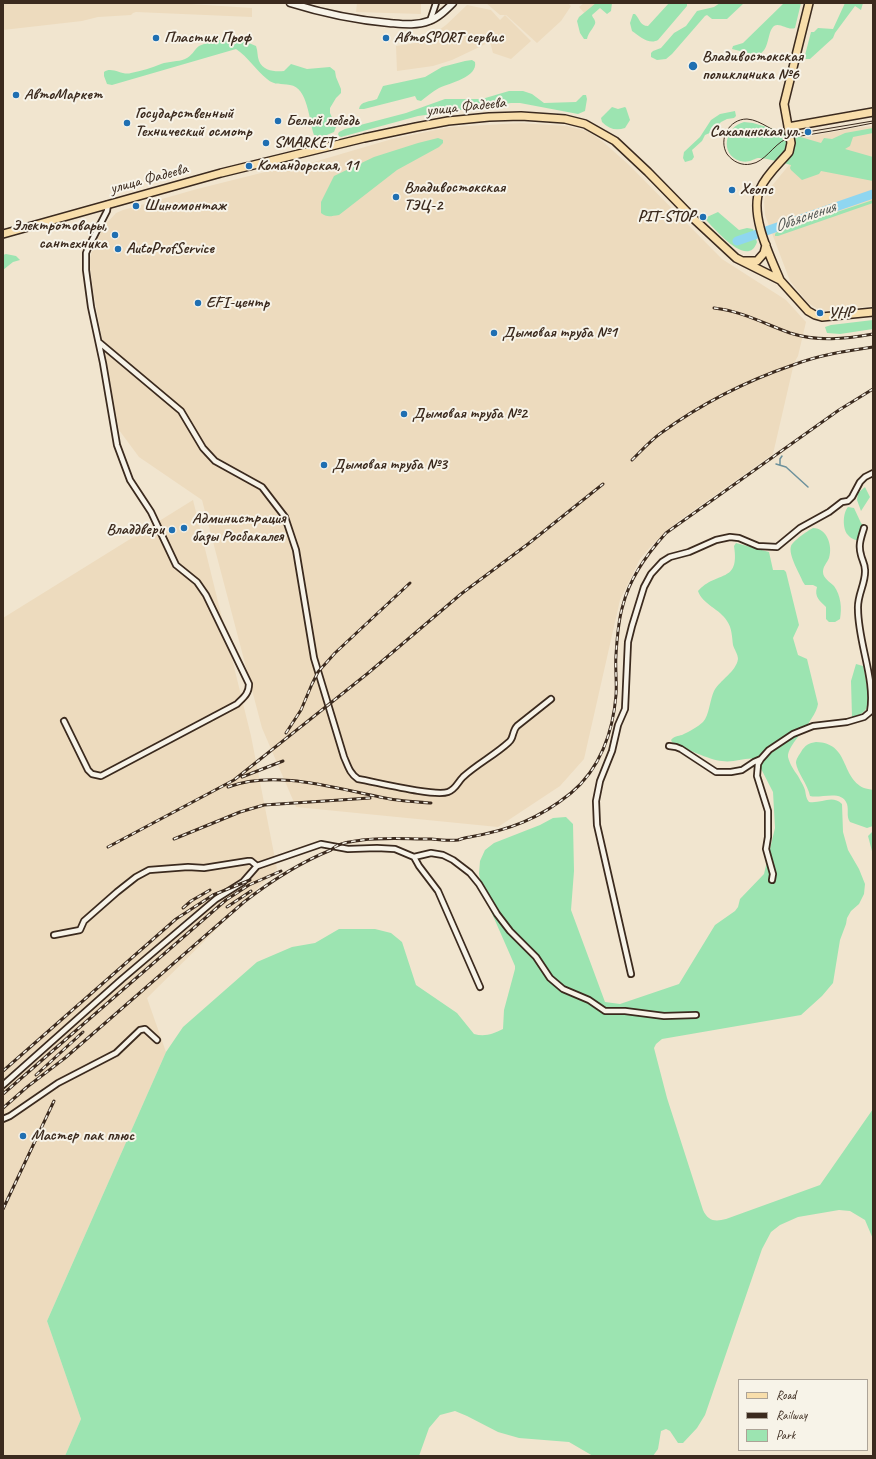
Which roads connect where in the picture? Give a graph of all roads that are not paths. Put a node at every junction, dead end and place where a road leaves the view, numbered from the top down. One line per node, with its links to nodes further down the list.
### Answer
1 (290, 3): 5 (main road)
2 (436, 3): 5 (street)
3 (453, 3): 5 (main road)
4 (810, 3): 7 (main road)
5 (430, 21)
6 (873, 112): 7 (main road)
7 (788, 127): 10 (main road)
8 (108, 204): 9 (main road, улица Фадеева); 11 (main road, улица Фадеева); 14 (street)
9 (3, 234)
10 (766, 245): 11 (main road); 12 (main road)
11 (736, 258): 12 (main road, улица Фадеева)
12 (780, 280): 13 (main road, улица Фадеева)
13 (873, 312)
14 (100, 343): 17 (street); 18 (street)
15 (873, 472): 25 (street)
16 (864, 528): 20 (street)
17 (551, 699)
18 (64, 721)
19 (669, 746): 20 (street)
20 (761, 759): 23 (street)
21 (414, 857): 22 (street); 26 (street); 27 (street)
22 (257, 866): 24 (street); 29 (street)
23 (772, 880)
24 (54, 935)
25 (631, 974)
26 (480, 987)
27 (696, 1015)
28 (157, 1040): 30 (street)
29 (3, 1085)
30 (3, 1119)

